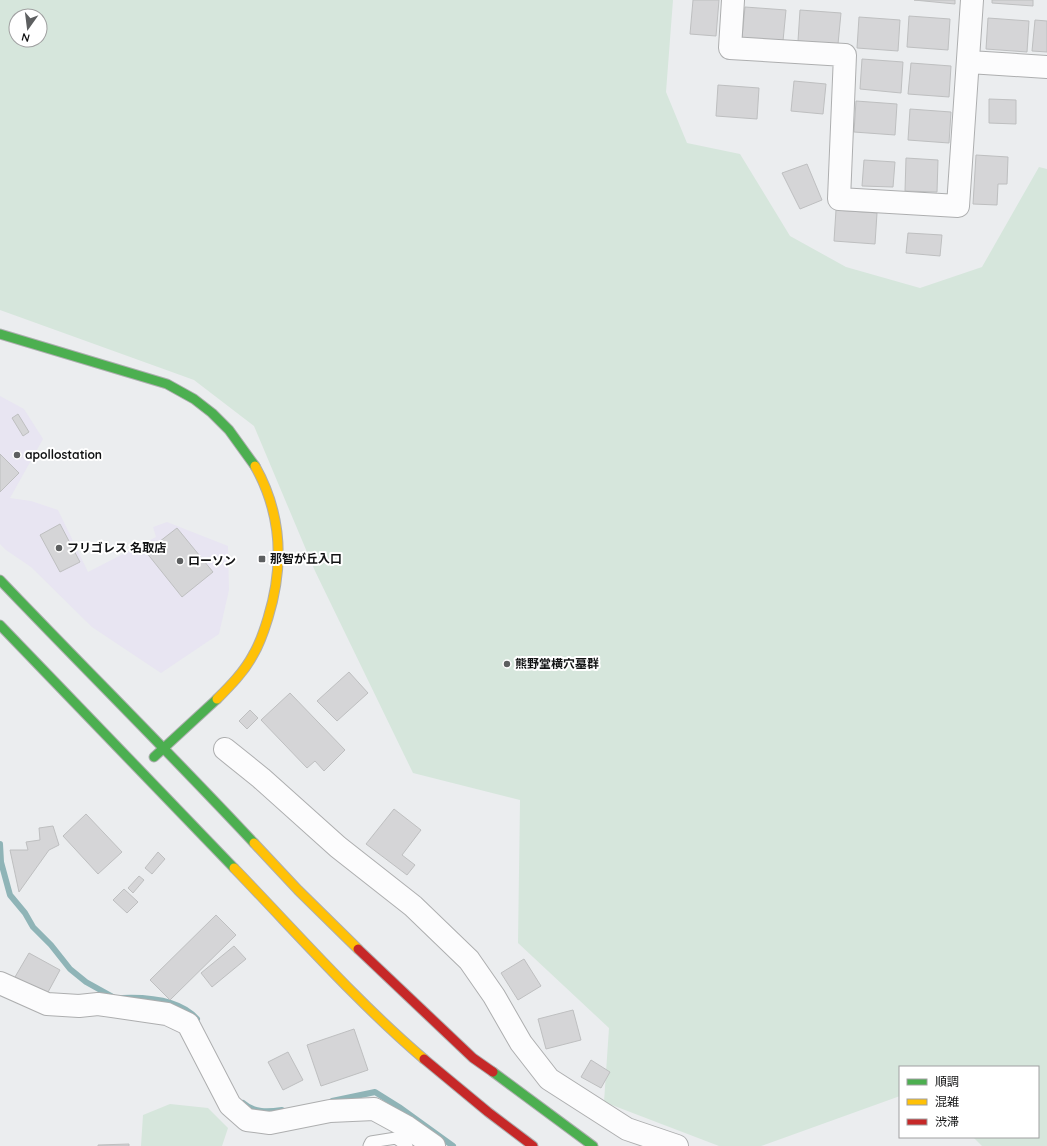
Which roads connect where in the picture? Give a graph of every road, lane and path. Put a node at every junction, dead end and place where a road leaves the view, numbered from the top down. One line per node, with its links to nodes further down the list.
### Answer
1 (733, 0): 3 (street)
2 (972, 0): 3 (street)
3 (969, 62): 4 (street)
4 (1047, 67)
5 (0, 334): 8 (street)
6 (0, 580): 8 (street)
7 (0, 625): 10 (street)
8 (164, 747): 10 (street); 13 (street)
9 (225, 749): 12 (street)
10 (141, 769): 17 (street)
11 (0, 983): 16 (street)
12 (549, 1079): 13 (street); 19 (street)
13 (531, 1102): 18 (street)
14 (369, 1146): 15 (lane)
15 (407, 1146)
16 (434, 1146)
17 (533, 1146)
18 (593, 1146)
19 (677, 1146)

